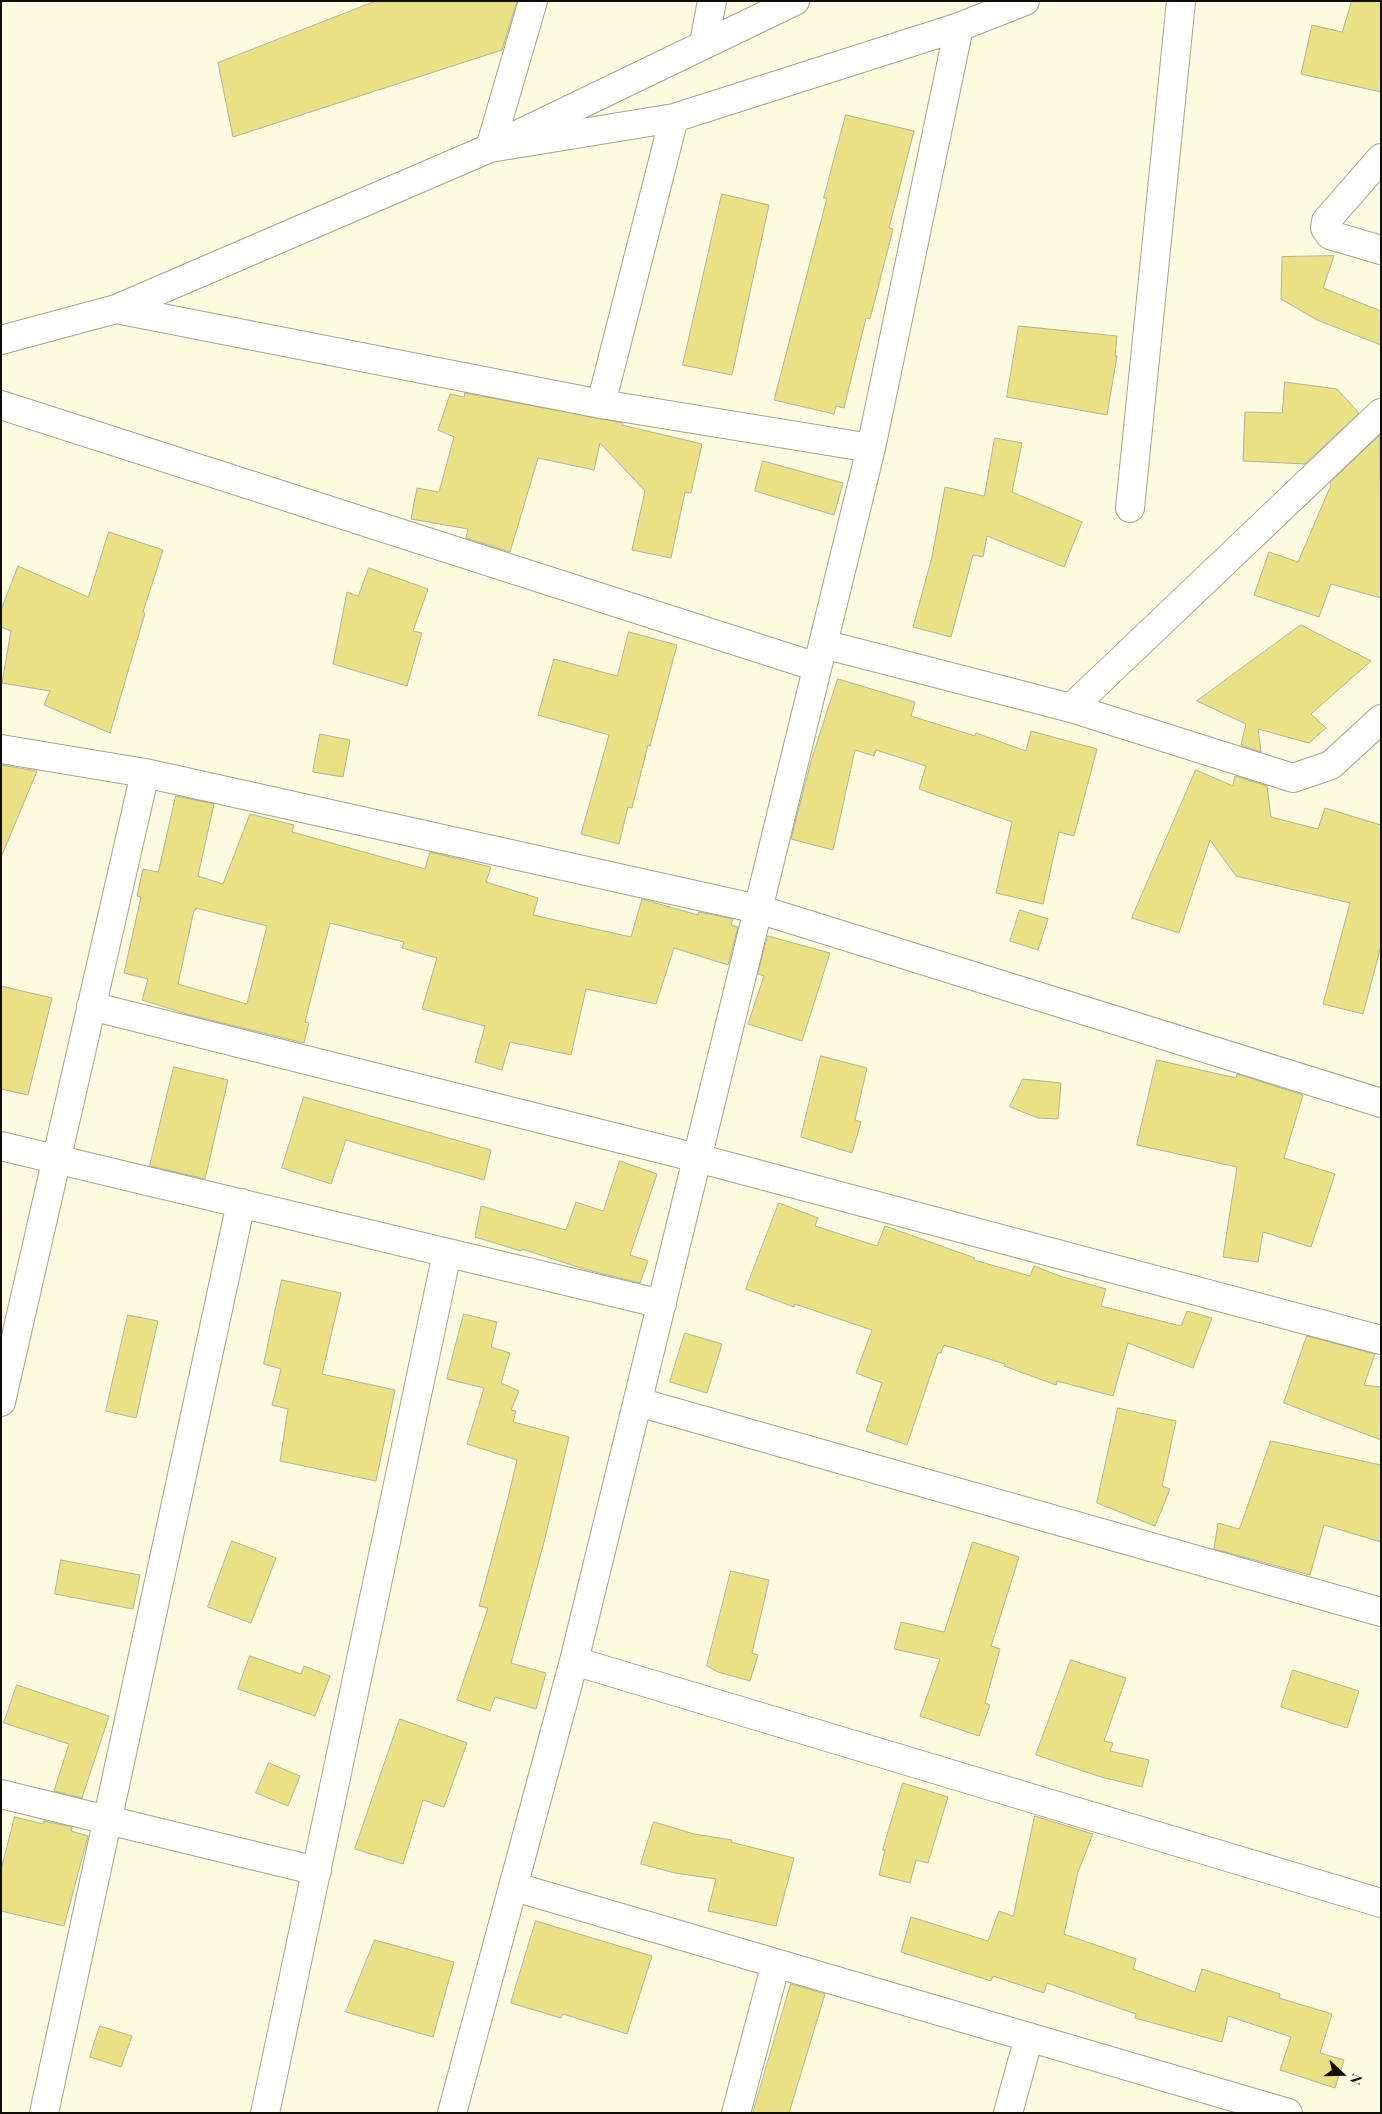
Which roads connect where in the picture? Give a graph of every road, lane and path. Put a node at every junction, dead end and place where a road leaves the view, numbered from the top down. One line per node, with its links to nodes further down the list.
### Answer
1 (533, 1): 9 (street)
2 (712, 1): 7 (street)
3 (795, 1): 7 (street)
4 (1025, 1): 6 (street)
5 (1181, 1): 18 (street)
6 (960, 27): 8 (street); 17 (street)
7 (704, 43): 9 (street)
8 (674, 118): 9 (street); 14 (street)
9 (490, 148): 12 (street)
10 (1381, 158): 11 (street)
11 (1381, 250)
12 (116, 309): 13 (street); 14 (street)
13 (1, 340)
14 (601, 404): 17 (street)
15 (1, 405): 19 (street)
16 (1381, 412): 20 (street)
17 (871, 448): 19 (street)
18 (1130, 508)
19 (820, 655): 20 (street); 24 (street)
20 (1071, 708): 21 (street)
21 (1381, 720)
22 (1, 749): 23 (street)
23 (144, 773): 24 (street); 25 (street)
24 (758, 909): 26 (street); 28 (street)
25 (91, 1006): 28 (street); 29 (street)
26 (1381, 1103)
27 (1, 1146): 29 (street)
28 (697, 1158): 32 (street); 33 (street)
29 (57, 1159): 30 (street); 34 (street)
30 (241, 1203): 31 (street); 39 (street)
31 (447, 1252): 32 (street); 40 (street)
32 (662, 1304): 35 (street)
33 (1381, 1340)
34 (1, 1402)
35 (638, 1402): 36 (street); 37 (street)
36 (1381, 1612)
37 (574, 1661): 41 (street); 42 (street)
38 (1, 1794): 39 (street)
39 (108, 1820): 40 (street); 45 (street)
40 (316, 1871): 46 (street)
41 (514, 1887): 43 (street); 47 (street)
42 (1381, 1903)
43 (776, 1963): 44 (street); 48 (street)
44 (1030, 2037): 49 (street); 50 (street)
45 (44, 2113)
46 (265, 2113)
47 (452, 2113)
48 (736, 2113)
49 (1008, 2113)
50 (1288, 2113)

